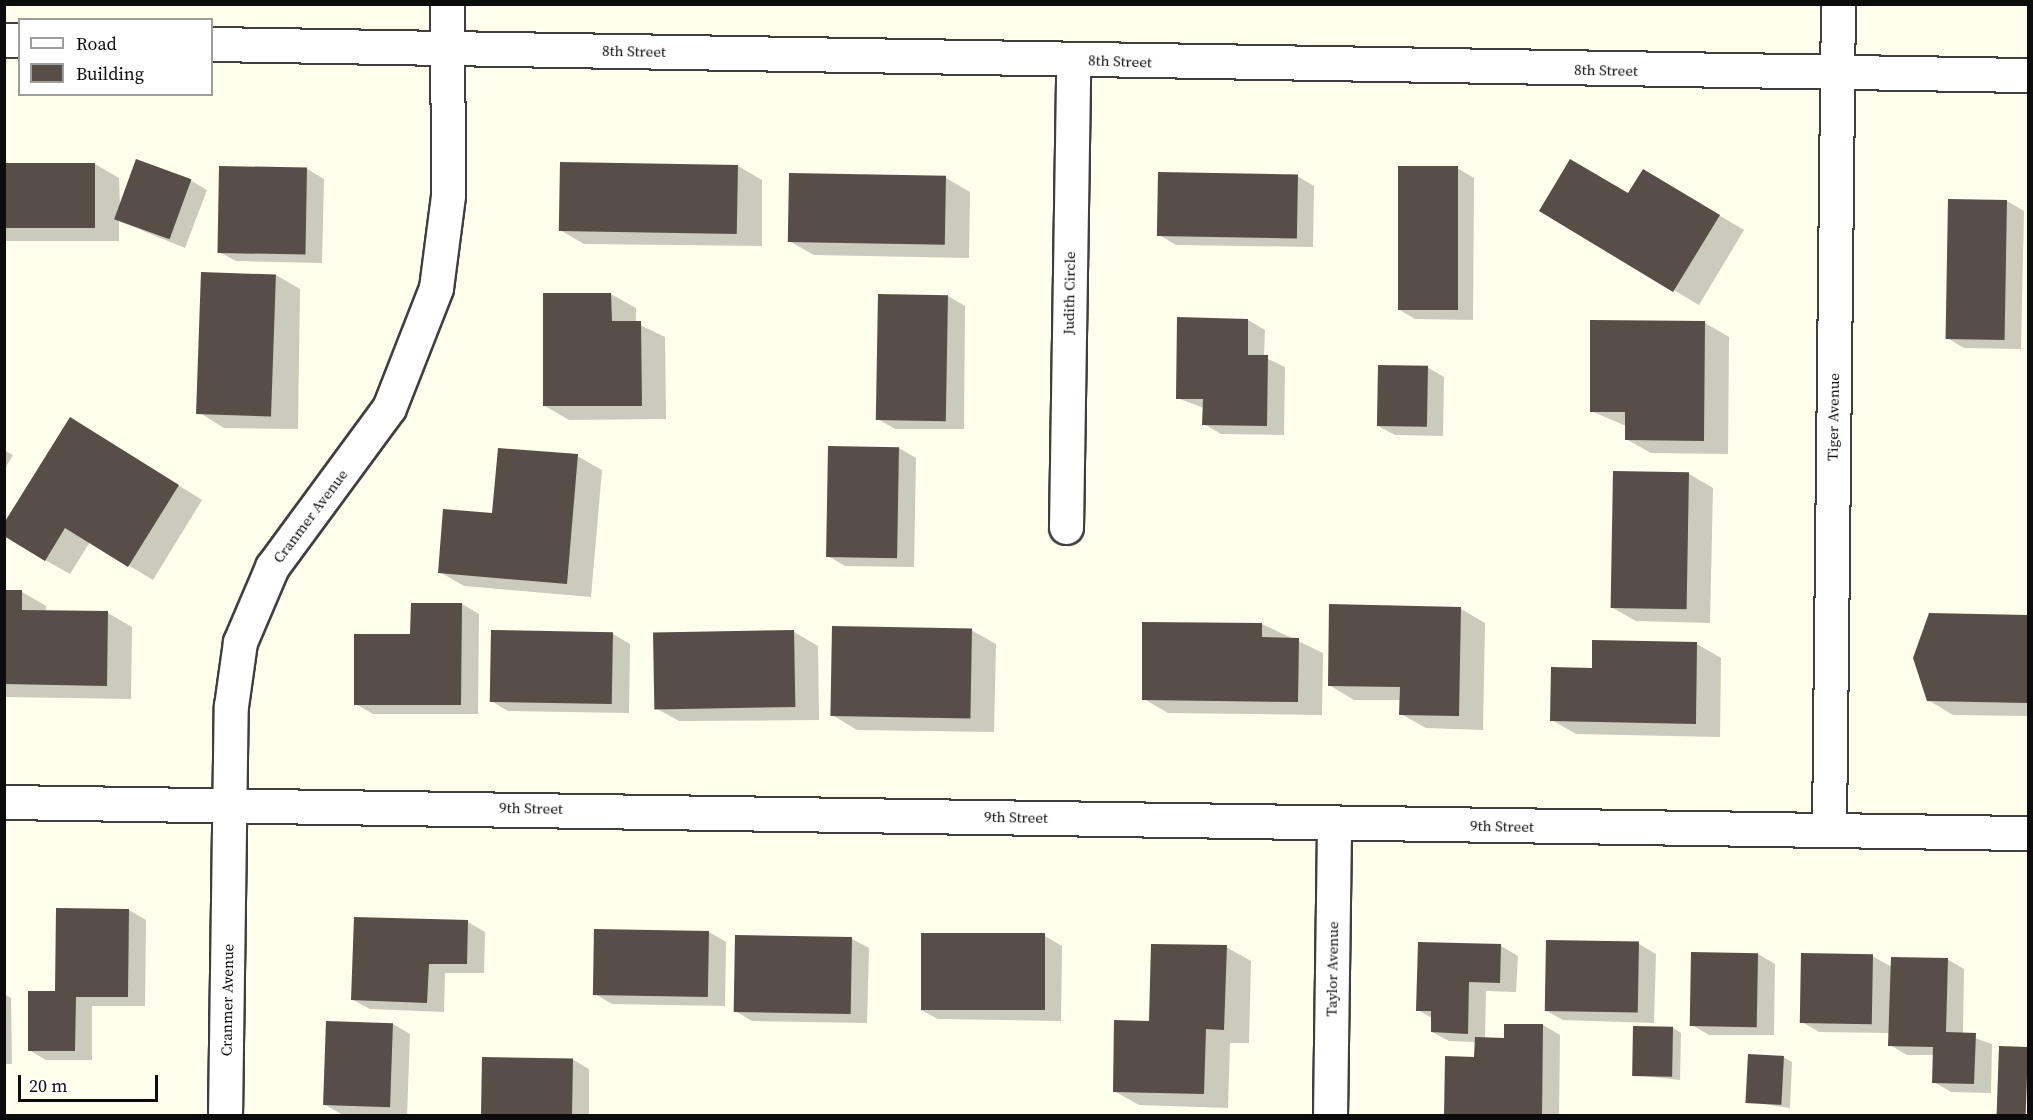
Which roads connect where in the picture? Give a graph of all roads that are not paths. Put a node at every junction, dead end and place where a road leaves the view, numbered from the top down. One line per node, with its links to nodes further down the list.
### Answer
1 (447, 4): 4 (street, Cranmer Avenue)
2 (1838, 4): 6 (street, Tiger Avenue)
3 (213, 44): 4 (street, 8th Street)
4 (446, 48): 5 (street, 8th Street); 10 (street, Cranmer Avenue)
5 (1073, 60): 6 (street, 8th Street); 8 (street, Judith Circle)
6 (1836, 74): 7 (street, 8th Street); 12 (street, Tiger Avenue)
7 (2028, 75)
8 (1066, 527)
9 (4, 801): 10 (street, 9th Street)
10 (231, 802): 11 (street, 9th Street); 14 (street, Cranmer Avenue)
11 (1334, 823): 12 (street, 9th Street); 15 (street, Taylor Avenue)
12 (1829, 830): 13 (street, 9th Street)
13 (2028, 833)
14 (225, 1116)
15 (1330, 1116)

